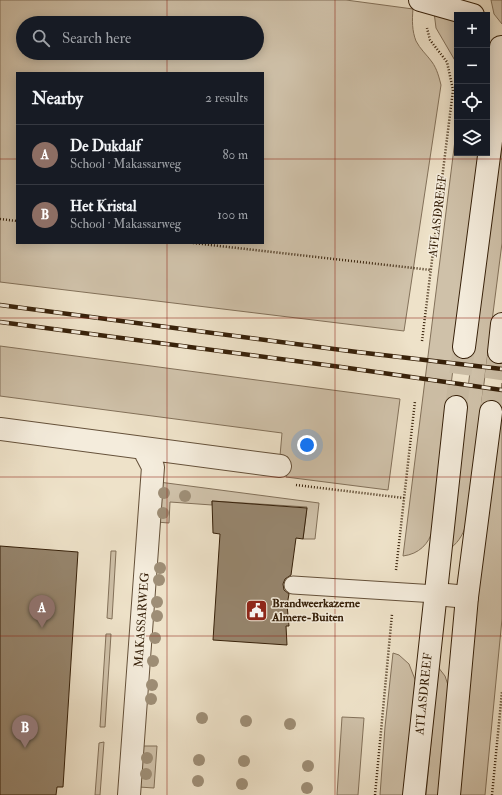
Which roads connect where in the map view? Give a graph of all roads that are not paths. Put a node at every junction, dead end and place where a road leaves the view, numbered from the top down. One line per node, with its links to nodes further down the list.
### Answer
1 (473, 0): 4 (main road)
2 (423, 1): 3 (main road)
3 (463, 12)
4 (474, 12)
5 (490, 37): 6 (main road)
6 (502, 47): 8 (main road)
7 (502, 324): 9 (main road)
8 (464, 347)
9 (499, 352)
10 (456, 407): 16 (main road, ATLASDREEF)
11 (491, 412): 17 (main road)
12 (0, 429): 13 (main road)
13 (143, 448): 14 (main road); 18 (main road, MAKASSARWEG)
14 (280, 466)
15 (294, 585): 16 (lane)
16 (436, 594): 17 (main road); 19 (main road, ATLASDREEF)
17 (467, 597): 20 (main road)
18 (129, 795)
19 (414, 795)
20 (449, 795)

